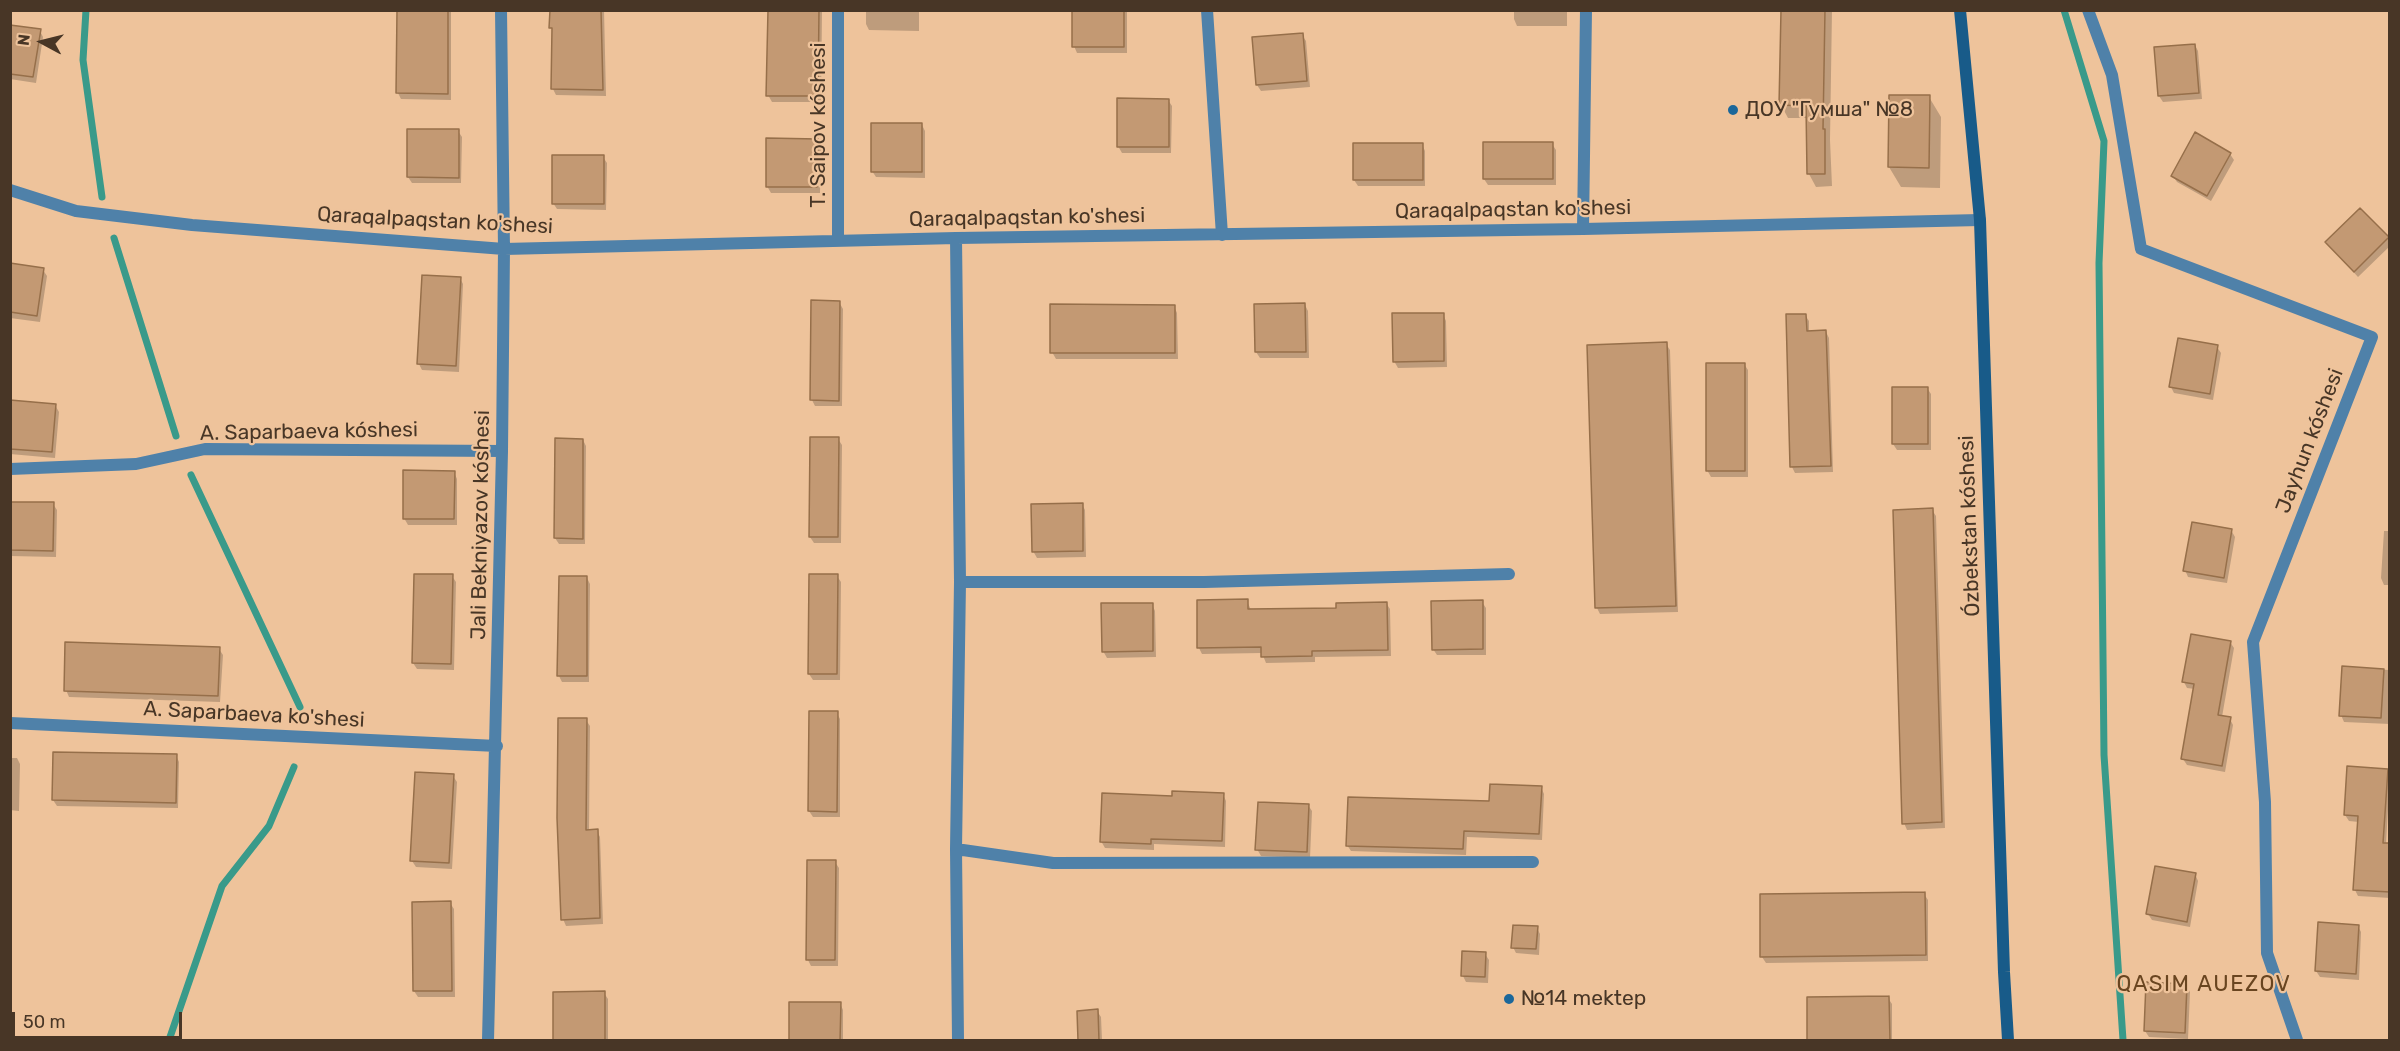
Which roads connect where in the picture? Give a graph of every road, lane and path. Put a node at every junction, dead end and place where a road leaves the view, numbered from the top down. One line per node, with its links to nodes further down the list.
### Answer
1 (501, 10): 13 (street, Jali Bekniyazov kóshesi)
2 (838, 10): 12 (street, T. Saipov kóshesi)
3 (1207, 10): 10 (street)
4 (1586, 10): 9 (street)
5 (1960, 10): 8 (street, Ózbekstan kóshesi)
6 (2088, 10): 25 (street, Jayhun kóshesi)
7 (10, 190): 13 (street, Qaraqalpaqstan ko'shesi)
8 (1980, 220): 9 (street, Qaraqalpaqstan ko'shesi); 24 (street, Ózbekstan kóshesi)
9 (1583, 229): 10 (street, Qaraqalpaqstan ko'shesi)
10 (1222, 235): 11 (street, Qaraqalpaqstan ko'shesi)
11 (956, 238): 12 (street, Qaraqalpaqstan ko'shesi); 17 (street)
12 (838, 240): 13 (street, Qaraqalpaqstan ko'shesi)
13 (504, 249): 14 (street, Jali Bekniyazov kóshesi)
14 (502, 451): 15 (street, A. Saparbaeva kóshesi); 19 (street, Jali Bekniyazov kóshesi)
15 (10, 469)
16 (1509, 574): 17 (street)
17 (960, 582): 20 (street)
18 (10, 723): 19 (street, A. Saparbaeva ko'shesi)
19 (497, 746): 22 (street, Jali Bekniyazov kóshesi)
20 (956, 849): 21 (street); 23 (street)
21 (1533, 862)
22 (488, 1041)
23 (958, 1041)
24 (2008, 1041)
25 (2297, 1041)

